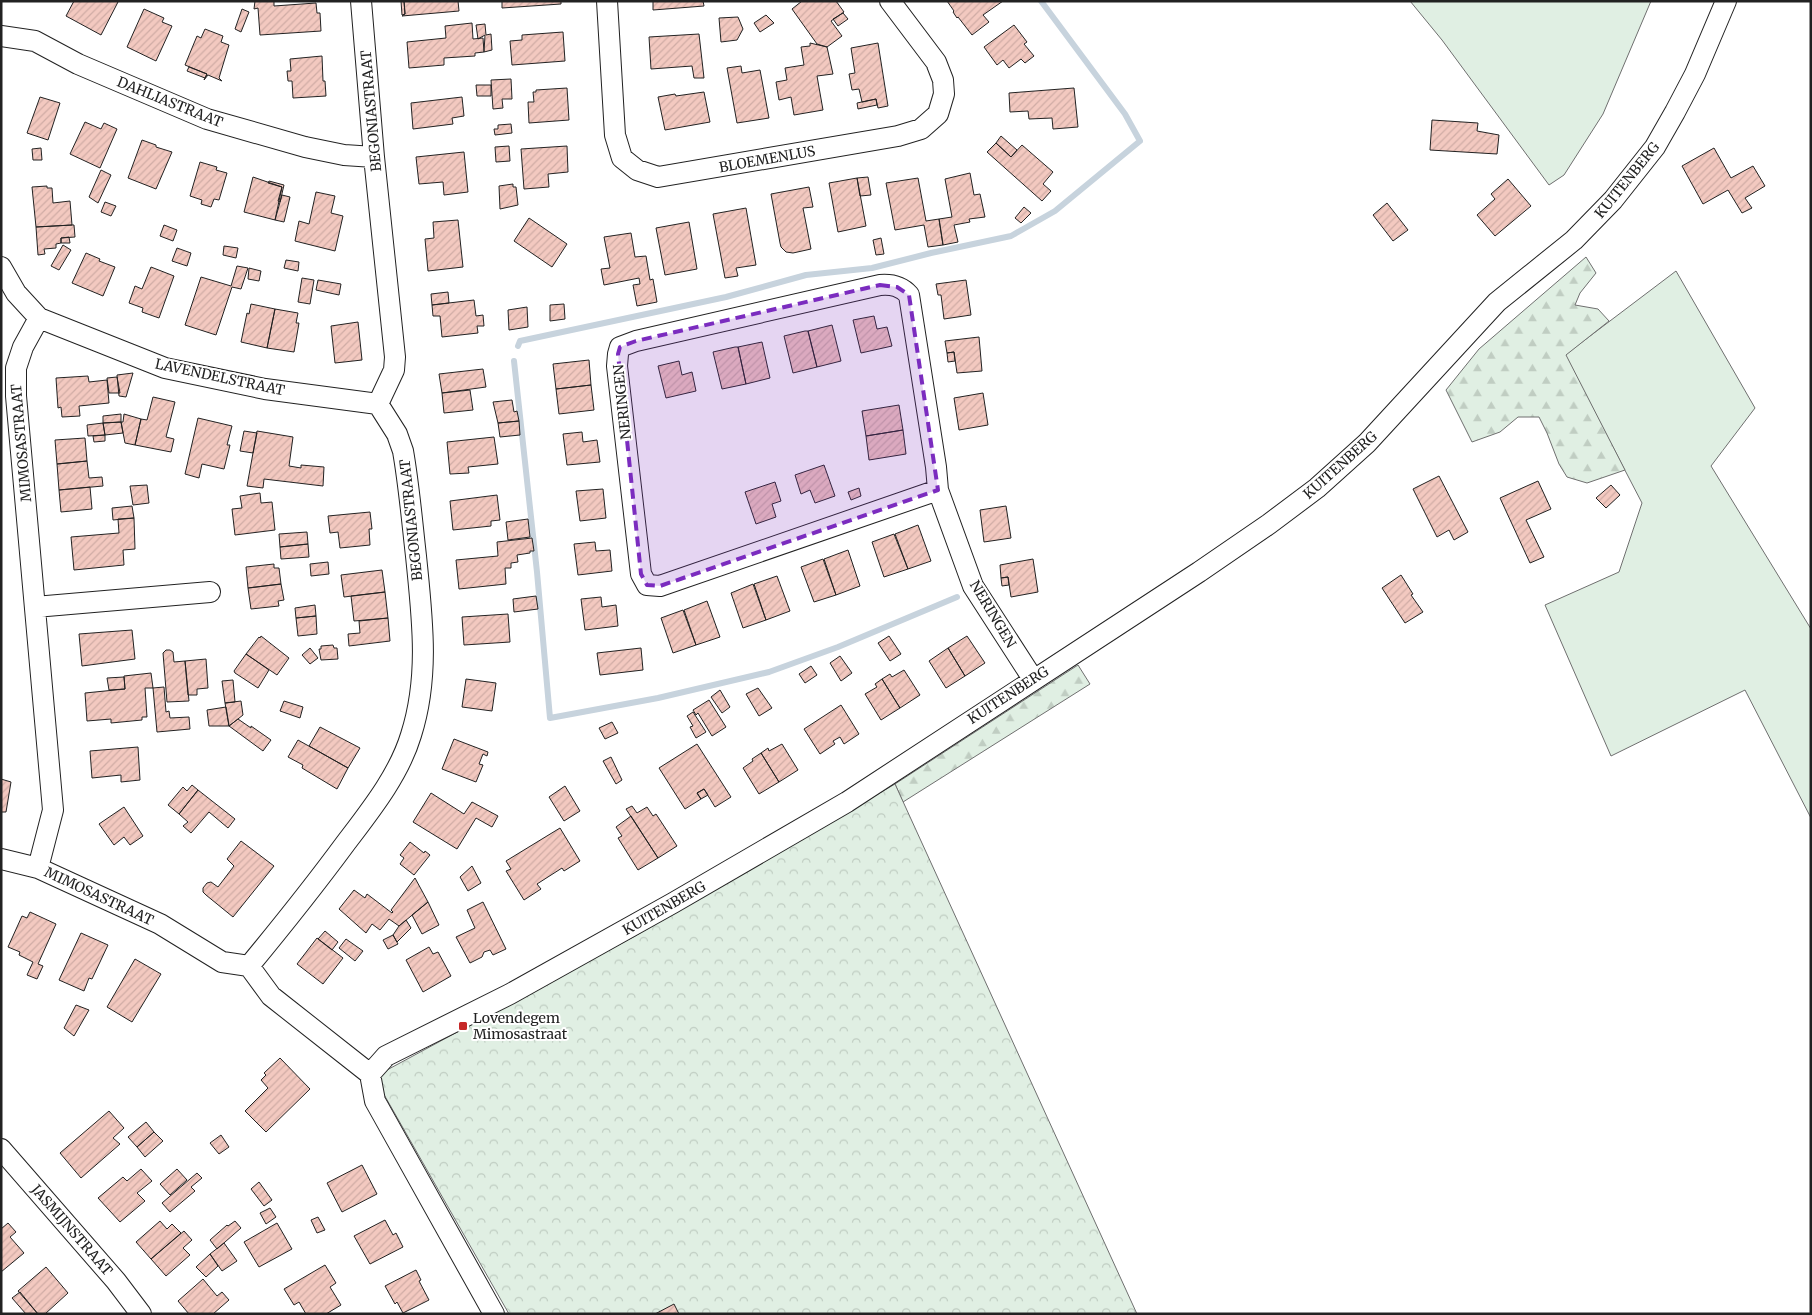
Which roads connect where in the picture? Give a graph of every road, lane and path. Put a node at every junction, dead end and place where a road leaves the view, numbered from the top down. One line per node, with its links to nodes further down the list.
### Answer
1 (361, 1): 6 (street, BEGONIASTRAAT)
2 (607, 1): 3 (street, BLOEMENLUS)
3 (890, 1)
4 (1726, 1): 13 (street, KUITENBERG)
5 (1, 36): 6 (street, DAHLIASTRAAT)
6 (374, 157): 9 (street, BEGONIASTRAAT)
7 (1, 267): 8 (street)
8 (39, 318): 9 (street, LAVENDELSTRAAT); 12 (street, MIMOSASTRAAT)
9 (378, 404): 16 (street, BEGONIASTRAAT)
10 (938, 490): 10 (street, NERINGEN); 13 (street, NERINGEN)
11 (210, 592): 12 (street)
12 (35, 607): 15 (street, MIMOSASTRAAT)
13 (1033, 679): 17 (street, KUITENBERG)
14 (1, 859): 15 (street)
15 (38, 868): 16 (street, MIMOSASTRAAT)
16 (249, 966): 17 (street)
17 (370, 1074): 20 (street)
18 (1, 1148): 19 (street, JASMIJNSTRAAT)
19 (141, 1314)
20 (494, 1314)

